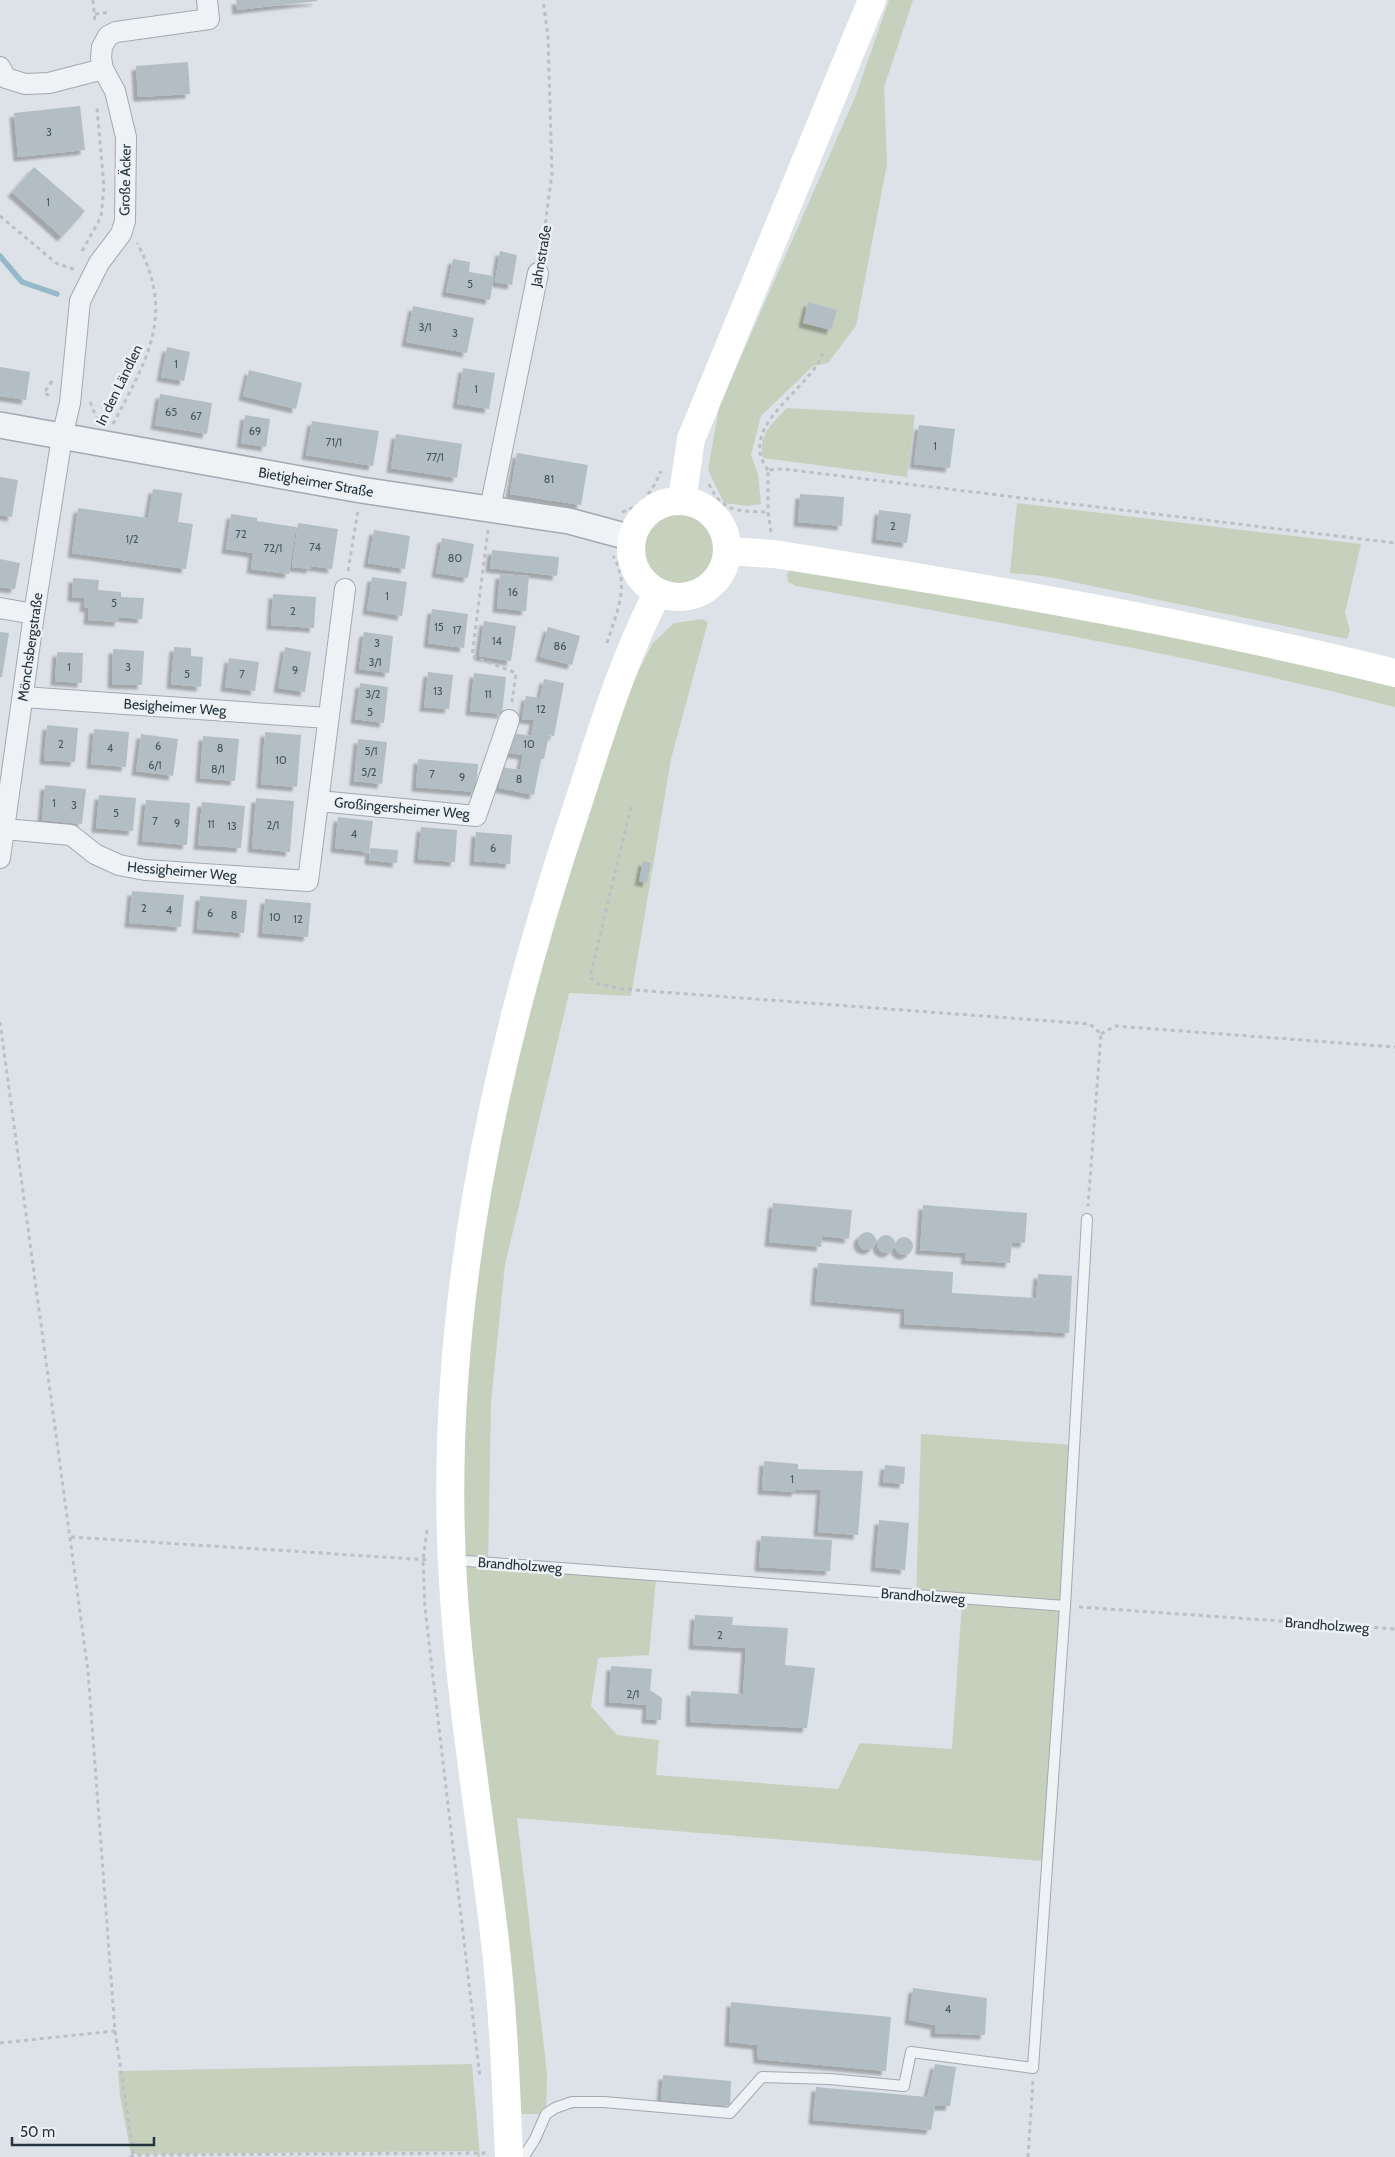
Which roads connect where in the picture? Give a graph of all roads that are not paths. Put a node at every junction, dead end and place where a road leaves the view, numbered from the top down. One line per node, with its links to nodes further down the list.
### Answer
1 (207, 0): 4 (street, Große Äcker)
2 (872, 0): 8 (main road)
3 (0, 67): 4 (street)
4 (103, 69): 7 (street, Große Äcker)
5 (538, 273): 9 (street, Jahnstraße)
6 (0, 425): 7 (street, Bietigheimer Straße)
7 (62, 437): 9 (street, Bietigheimer Straße); 15 (street, Mönchsbergstraße)
8 (673, 479): 10 (main road); 11 (main road)
9 (490, 509): 10 (street, Bietigheimer Straße)
10 (620, 535): 13 (main road)
11 (728, 551): 13 (main road); 16 (main road)
12 (345, 589): 18 (street, Großingersheimer Weg)
13 (658, 592): 25 (main road)
14 (0, 608): 15 (street)
15 (34, 614): 17 (street, Mönchsbergstraße)
16 (1395, 673)
17 (23, 696): 18 (street, Besigheimer Weg); 21 (street, Mönchsbergstraße)
18 (328, 718): 20 (street, Großingersheimer Weg)
19 (510, 720): 20 (street, Großingersheimer Weg)
20 (319, 801): 23 (street, Großingersheimer Weg)
21 (5, 829): 22 (street, Mönchsbergstraße); 23 (street, Hessigheimer Weg)
22 (0, 858)
23 (308, 882)
24 (1087, 1219): 26 (lane)
25 (452, 1560): 26 (lane, Brandholzweg); 27 (main road)
26 (1065, 1606): 27 (lane)
27 (494, 2153)

